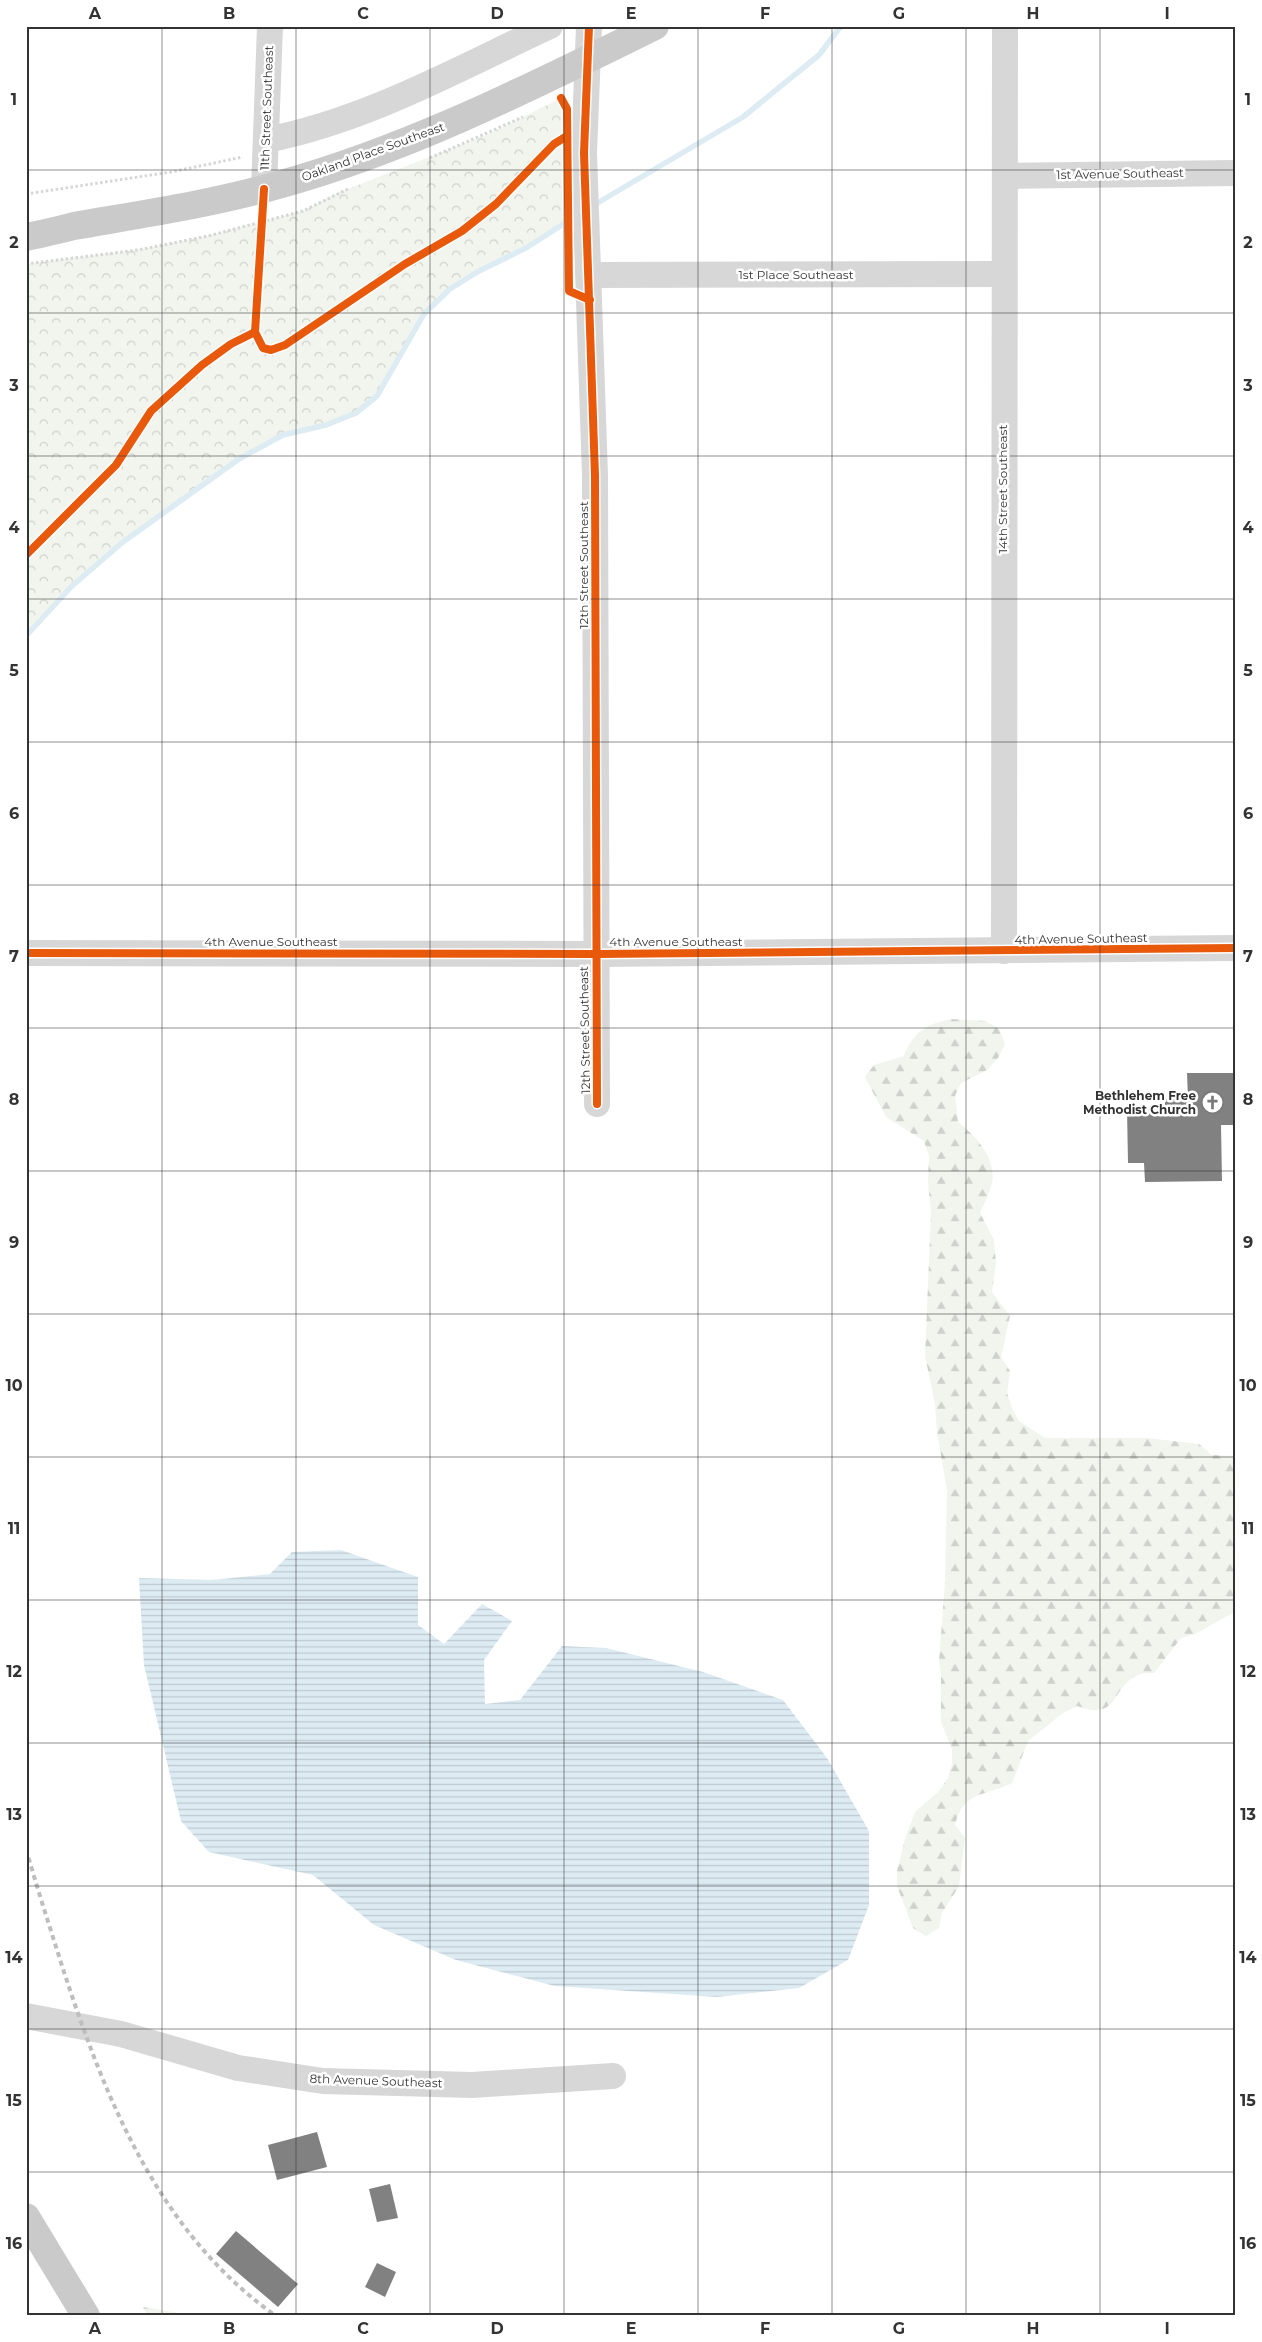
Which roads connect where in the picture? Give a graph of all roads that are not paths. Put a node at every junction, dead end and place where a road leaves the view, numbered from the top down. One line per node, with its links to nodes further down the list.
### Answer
1 (270, 26): 7 (street, 11th Street Southeast)
2 (550, 26): 7 (street)
3 (589, 26): 6 (street, 12th Street Southeast)
4 (655, 26): 6 (main road, Oakland Place Southeast)
5 (1004, 26): 9 (street, 14th Street Southeast)
6 (587, 60): 10 (main road, Oakland Place Southeast); 14 (street, 12th Street Southeast)
7 (266, 140): 10 (street, 11th Street Southeast)
8 (1236, 173): 9 (street, 1st Avenue Southeast)
9 (1005, 176): 15 (street, 14th Street Southeast)
10 (264, 189): 12 (main road, Oakland Place Southeast)
11 (26, 224): 12 (main road, Oakland Place Southeast)
12 (74, 226): 13 (main road, Oakland Place Southeast)
13 (26, 238)
14 (588, 263): 15 (street, 1st Place Southeast); 19 (street, 12th Street Southeast)
15 (1003, 274): 17 (street, 14th Street Southeast)
16 (1236, 948): 17 (street, 4th Avenue Southeast)
17 (1004, 951): 19 (street, 4th Avenue Southeast)
18 (26, 953): 19 (street, 4th Avenue Southeast)
19 (596, 954): 20 (street, 12th Street Southeast)
20 (597, 1104)
21 (26, 2016): 22 (street, 8th Avenue Southeast)
22 (613, 2076)
23 (26, 2216): 24 (main road)
24 (86, 2316)

